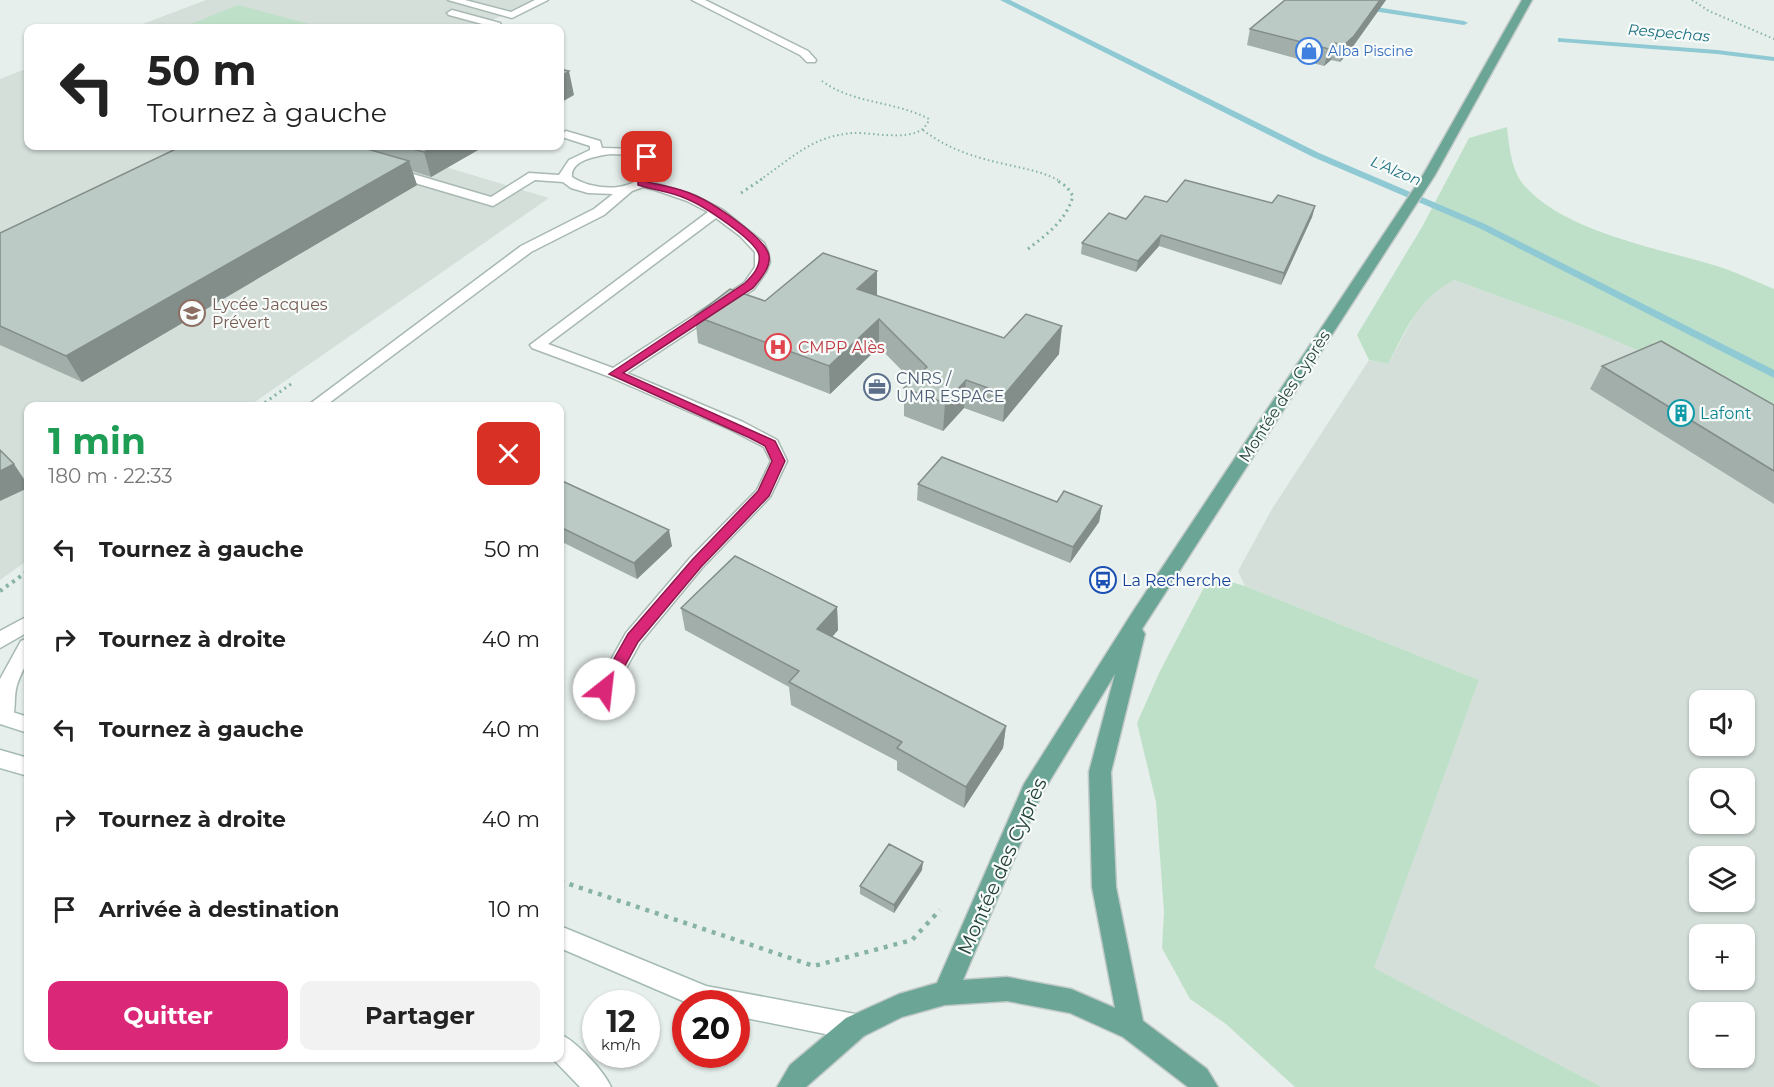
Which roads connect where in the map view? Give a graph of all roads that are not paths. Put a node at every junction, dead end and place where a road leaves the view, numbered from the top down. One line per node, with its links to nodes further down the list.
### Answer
1 (453, 0): 2 (street)
2 (543, 0)
3 (697, 0): 7 (street)
4 (1527, 0): 19 (main road, Montée des Cyprès)
5 (452, 13): 6 (street)
6 (492, 24)
7 (811, 60)
8 (566, 135): 9 (street)
9 (596, 152): 11 (street); 12 (street)
10 (384, 169): 11 (street)
11 (566, 180): 14 (street)
12 (641, 183): 13 (street); 15 (street)
13 (627, 189): 14 (street); 16 (street)
14 (587, 199): 16 (street)
15 (716, 212): 17 (street); 17 (street)
16 (571, 225): 18 (street)
17 (615, 374): 23 (street)
18 (320, 402)
19 (1139, 618): 30 (main road, Montée des Cyprès); 33 (main road, Montée des Cyprès)
20 (24, 626): 21 (street)
21 (0, 641)
22 (24, 653): 24 (street)
23 (594, 708)
24 (2, 716): 25 (street)
25 (24, 724)
26 (0, 759): 27 (street)
27 (24, 766)
28 (564, 939): 29 (street)
29 (687, 990)
30 (945, 993): 32 (main road); 33 (main road)
31 (750, 1007): 32 (street)
32 (855, 1028): 36 (main road)
33 (1132, 1028): 37 (main road)
34 (564, 1051): 35 (street)
35 (598, 1087)
36 (790, 1087)
37 (1205, 1087)

